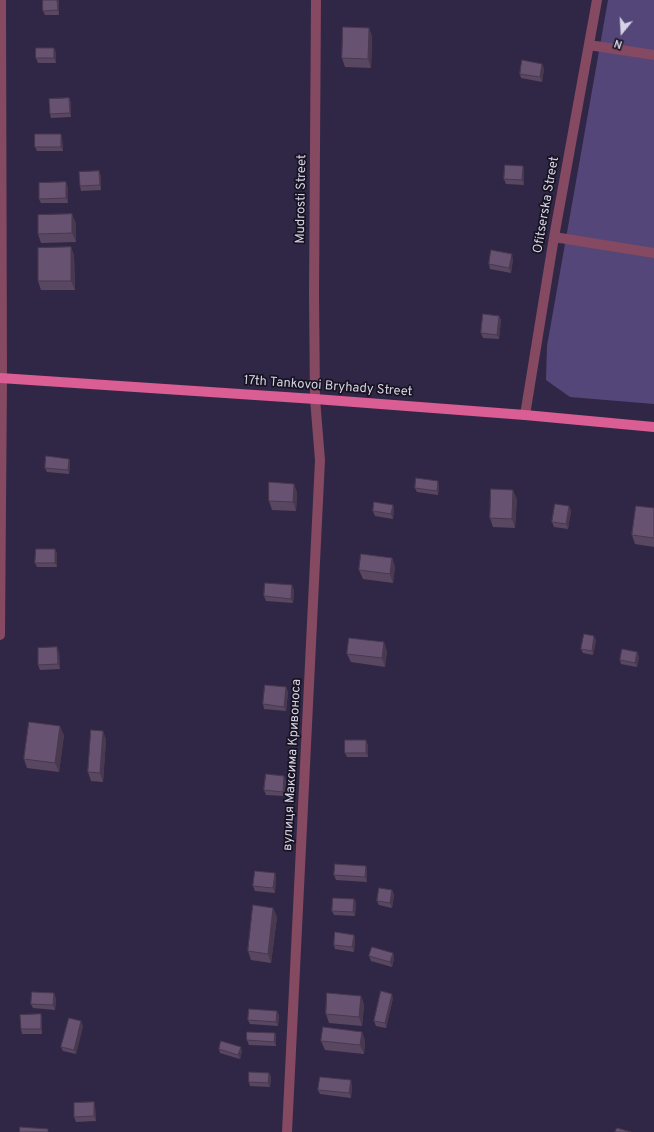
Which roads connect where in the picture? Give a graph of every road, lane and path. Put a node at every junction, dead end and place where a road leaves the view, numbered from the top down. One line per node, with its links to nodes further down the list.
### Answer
1 (1, 0): 8 (street)
2 (316, 0): 9 (street, Mudrosti Street)
3 (597, 0): 4 (street, Ofitserska Street)
4 (589, 45): 5 (street); 6 (street, Ofitserska Street)
5 (654, 55)
6 (554, 237): 7 (street); 10 (street, Ofitserska Street)
7 (654, 253)
8 (1, 378): 9 (main road, 17th Tankovoi Bryhady Street); 12 (street)
9 (315, 399): 10 (main road, 17th Tankovoi Bryhady Street); 13 (street, вулиця Максима Кривоноса)
10 (525, 415): 11 (main road, 17th Tankovoi Bryhady Street)
11 (654, 427)
12 (0, 635)
13 (287, 1132)

